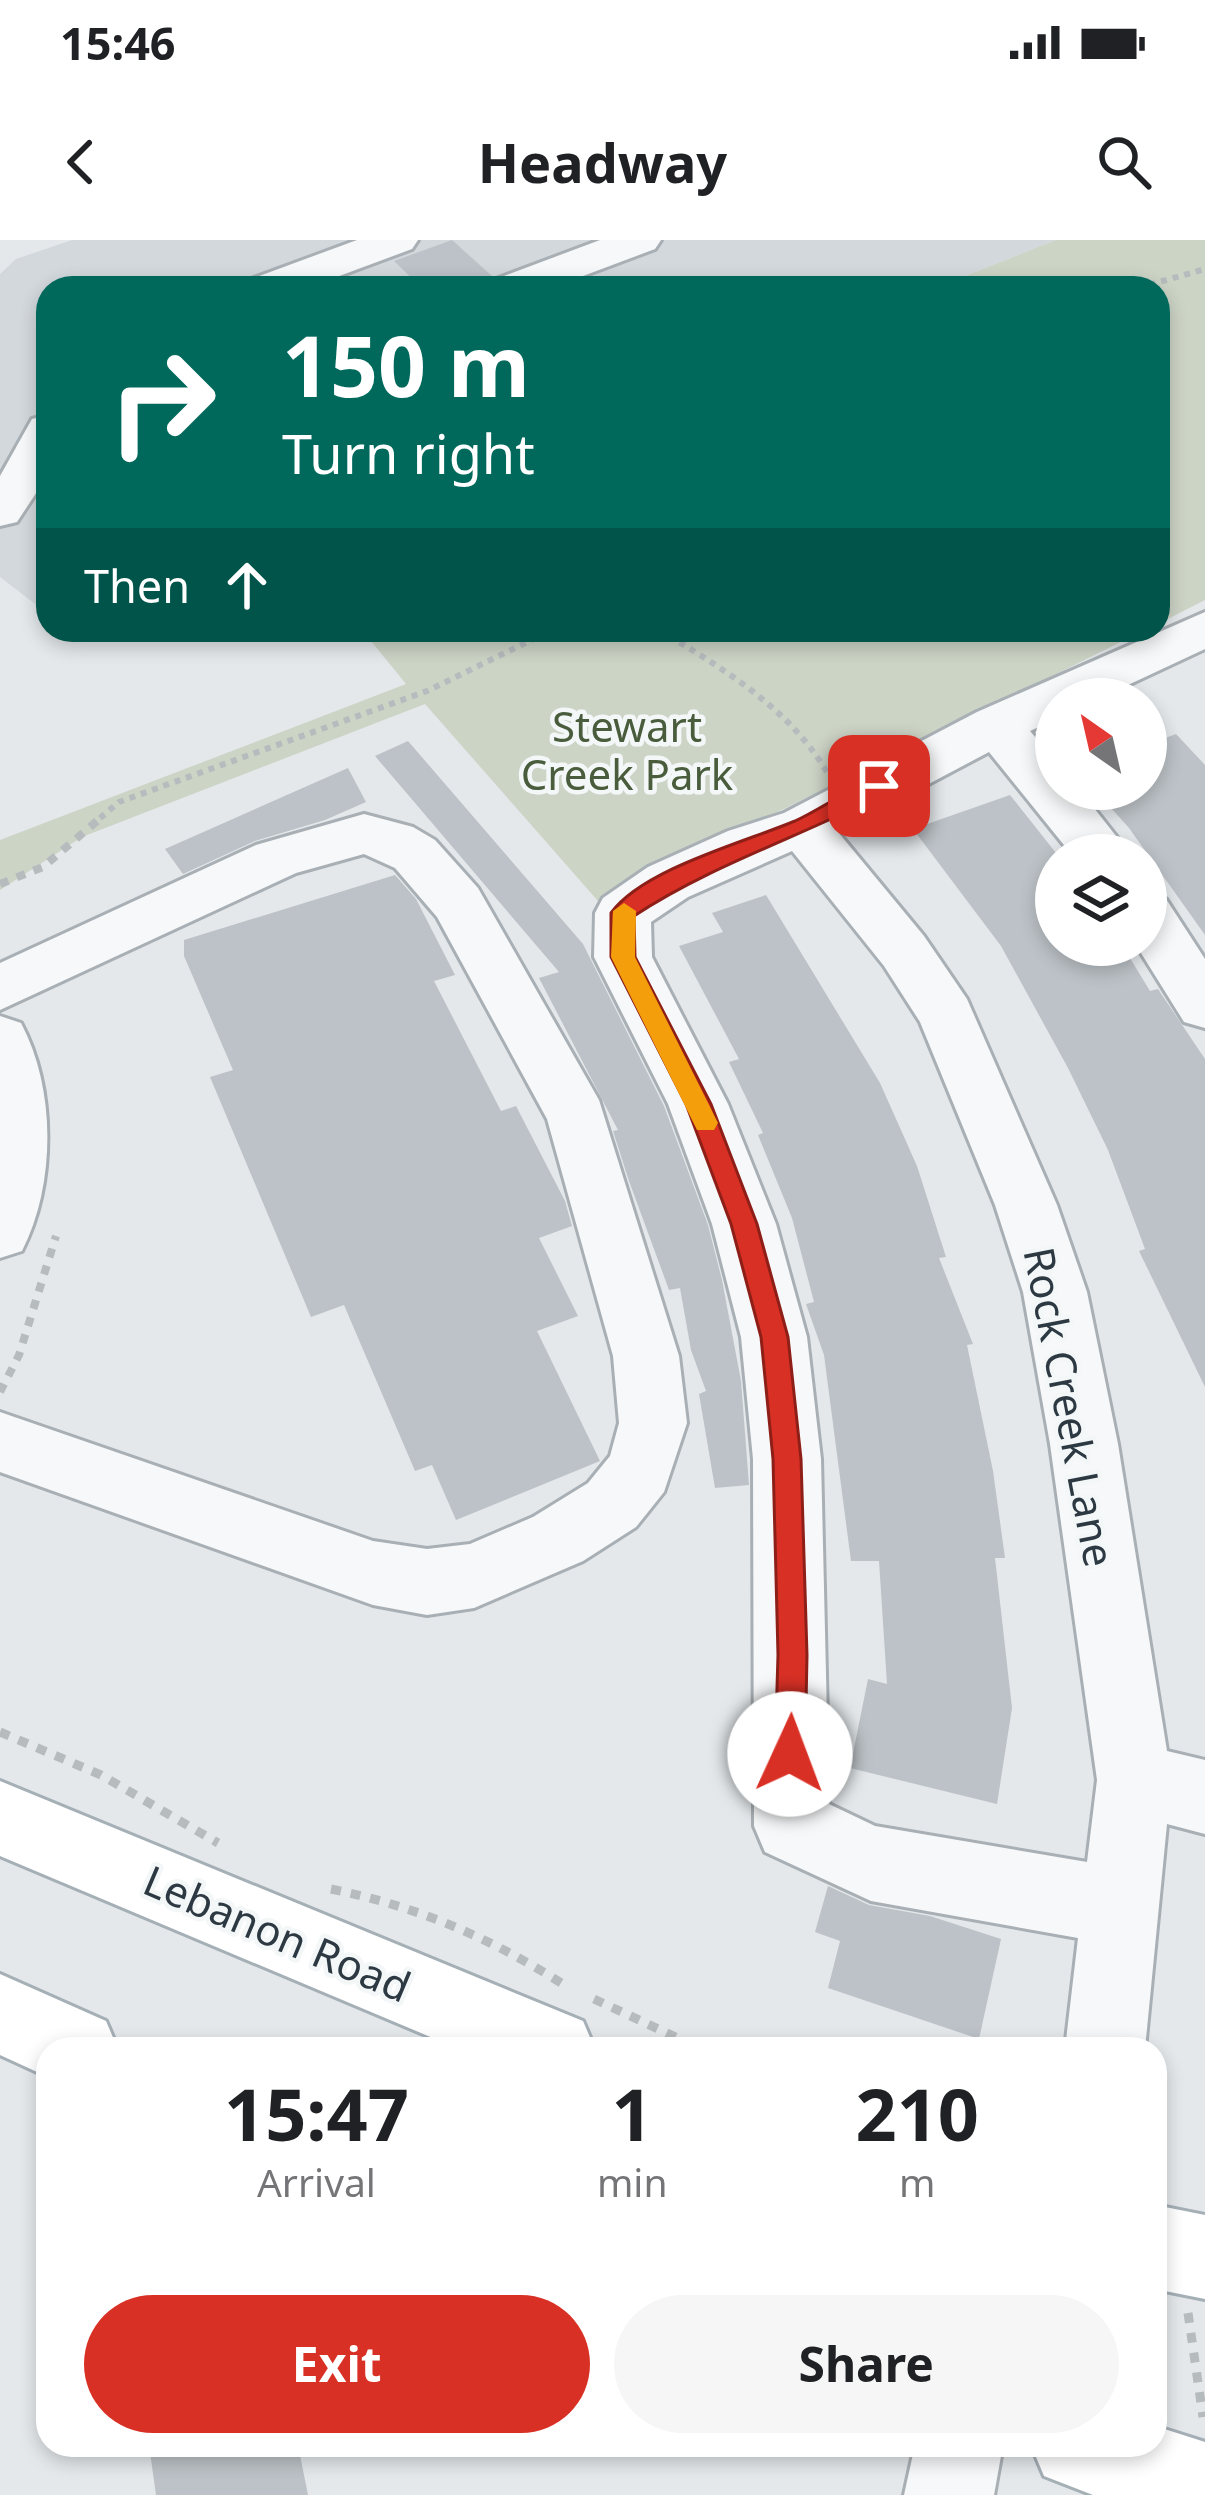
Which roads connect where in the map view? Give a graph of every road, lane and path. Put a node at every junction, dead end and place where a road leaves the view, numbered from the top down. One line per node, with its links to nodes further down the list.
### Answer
1 (397, 240): 4 (street)
2 (609, 245): 5 (street)
3 (1205, 269): 6 (path)
4 (267, 276)
5 (538, 276)
6 (1170, 279)
7 (31, 460): 8 (street)
8 (0, 512)
9 (527, 642): 15 (path)
10 (677, 642): 13 (path)
11 (1195, 649): 12 (street)
12 (996, 725): 13 (street); 14 (street)
13 (821, 817): 23 (street, Rock Creek Lane); 28 (street)
14 (1086, 834)
15 (0, 884)
16 (1167, 947): 18 (street)
17 (0, 988): 21 (street)
18 (1205, 1006)
19 (0, 1039): 20 (street)
20 (5, 1213)
21 (0, 1442)
22 (0, 1732): 26 (path)
23 (1134, 1780): 24 (street); 28 (street, Rock Creek Lane)
24 (1205, 1797)
25 (0, 1818): 31 (main road, Lebanon Road)
26 (225, 1847)
27 (310, 1881): 32 (path)
28 (1118, 1906): 33 (street, Rock Creek Lane)
29 (0, 2014): 30 (main road)
30 (51, 2037)
31 (526, 2037)
32 (675, 2037)
33 (1106, 2037)
34 (1167, 2249): 35 (main road)
35 (1205, 2257)
36 (957, 2457): 39 (street)
37 (1108, 2462): 38 (main road)
38 (1205, 2487)
39 (949, 2495)

